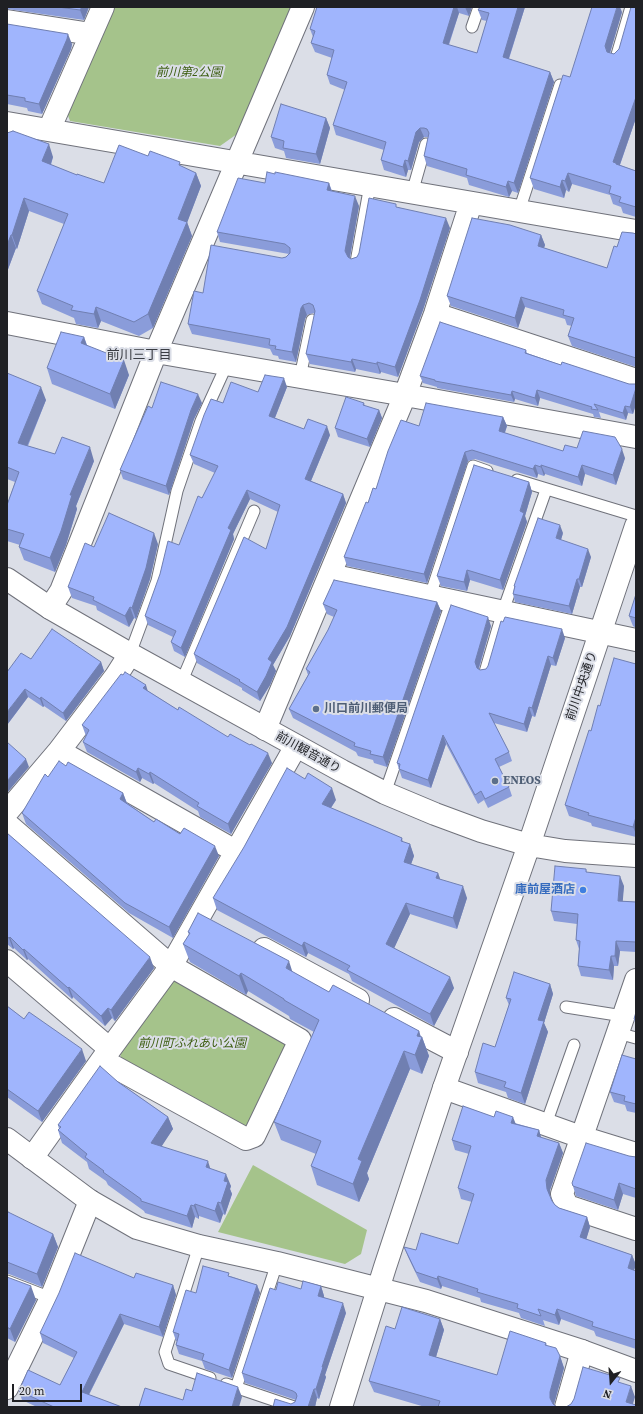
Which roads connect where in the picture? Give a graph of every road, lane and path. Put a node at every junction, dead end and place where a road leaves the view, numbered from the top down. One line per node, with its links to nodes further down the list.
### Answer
1 (103, 7): 7 (street)
2 (303, 7): 13 (street)
3 (479, 7): 6 (lane)
4 (631, 7): 8 (lane)
5 (7, 21): 7 (street)
6 (472, 27)
7 (91, 34): 11 (street)
8 (616, 58)
9 (560, 85): 17 (lane)
10 (10, 128): 11 (street)
11 (49, 130): 13 (street)
12 (426, 144): 15 (lane)
13 (236, 162): 14 (street); 23 (street)
14 (370, 185): 15 (street); 19 (lane)
15 (412, 193): 16 (street)
16 (471, 203): 17 (street); 20 (street)
17 (519, 211): 18 (street)
18 (636, 231)
19 (356, 262)
20 (435, 314): 26 (street); 27 (street)
21 (312, 320): 25 (lane)
22 (7, 323): 23 (street)
23 (156, 352): 24 (street); 39 (street)
24 (227, 364): 25 (street); 43 (lane)
25 (300, 377): 27 (street)
26 (636, 380)
27 (405, 395): 28 (street); 35 (street)
28 (636, 437)
29 (495, 473): 37 (lane)
30 (509, 478): 31 (lane)
31 (546, 490): 33 (lane); 40 (lane)
32 (254, 511): 45 (lane)
33 (636, 516)
34 (636, 526): 41 (street, 前川中央通り)
35 (330, 575): 37 (street); 46 (street)
36 (7, 579): 39 (street, 前川観音通り)
37 (430, 596): 38 (street)
38 (452, 600): 40 (street); 49 (lane)
39 (50, 608): 43 (street, 前川観音通り)
40 (503, 611): 41 (street); 44 (lane)
41 (600, 632): 42 (street); 52 (street, 前川中央通り)
42 (636, 640)
43 (130, 654): 45 (street, 前川観音通り); 48 (street)
44 (484, 672)
45 (181, 682): 46 (street, 前川観音通り)
46 (265, 729): 47 (street, 前川観音通り)
47 (296, 746): 49 (street, 前川観音通り); 53 (street)
48 (59, 751): 50 (street); 53 (street)
49 (384, 793): 52 (street, 前川観音通り)
50 (7, 812)
51 (7, 824): 57 (street)
52 (529, 845): 54 (street, 前川観音通り); 62 (street, 前川中央通り)
53 (237, 852): 57 (street)
54 (636, 856)
55 (250, 941): 62 (street)
56 (7, 961): 63 (street)
57 (171, 966): 63 (street); 63 (street)
58 (636, 980): 60 (street)
59 (566, 1007): 60 (lane)
60 (626, 1029): 66 (street)
61 (574, 1045): 65 (lane)
62 (457, 1052): 64 (street, 前川中央通り)
63 (106, 1054): 69 (street)
64 (444, 1088): 65 (street); 75 (street, 前川中央通り)
65 (546, 1124): 66 (street)
66 (581, 1137): 68 (street); 71 (street)
67 (7, 1139): 69 (street)
68 (636, 1154)
69 (32, 1158): 70 (street)
70 (90, 1201): 72 (street); 76 (street)
71 (636, 1229)
72 (199, 1246): 73 (street); 80 (lane)
73 (277, 1263): 75 (street); 80 (lane)
74 (7, 1281): 76 (lane)
75 (378, 1288): 77 (street); 82 (street, 前川中央通り)
76 (51, 1298): 79 (street)
77 (582, 1351): 78 (street); 83 (street)
78 (636, 1371)
79 (7, 1388)
80 (236, 1388): 81 (lane)
81 (294, 1407)
82 (341, 1407)
83 (566, 1407)

